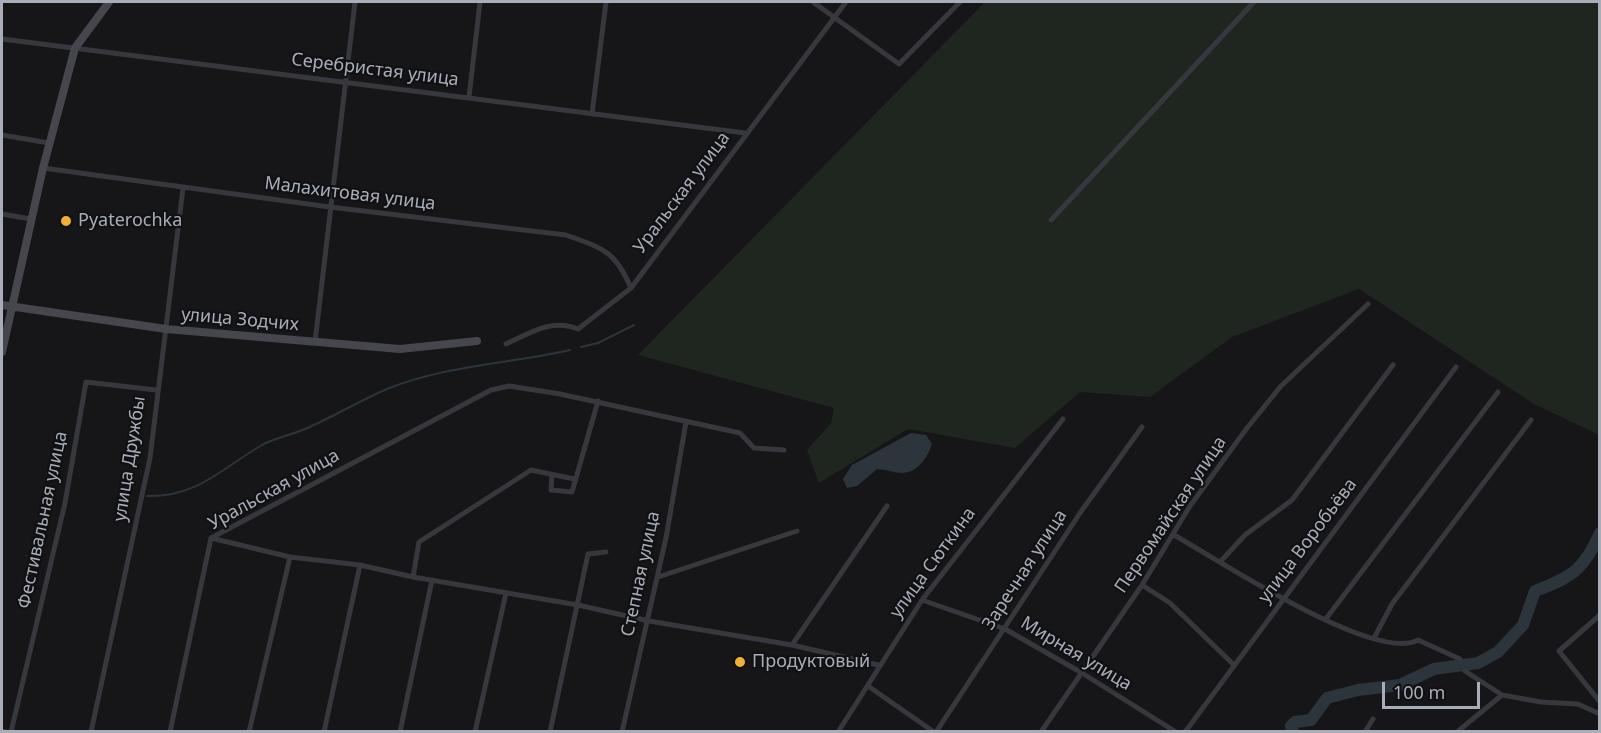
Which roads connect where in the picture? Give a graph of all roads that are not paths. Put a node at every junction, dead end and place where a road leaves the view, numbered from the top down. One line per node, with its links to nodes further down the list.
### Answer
1 (109, 2): 11 (street)
2 (355, 2): 12 (street)
3 (480, 2): 13 (street)
4 (606, 2): 14 (street)
5 (813, 2): 9 (street)
6 (846, 2): 9 (street, Уральская улица)
7 (960, 2): 9 (street)
8 (1254, 2): 23 (street)
9 (834, 18): 15 (street, Уральская улица)
10 (2, 39): 11 (street, Серебристая улица)
11 (75, 48): 12 (street, Серебристая улица); 17 (street)
12 (345, 82): 13 (street, Серебристая улица); 20 (street)
13 (469, 97): 14 (street, Серебристая улица)
14 (592, 114): 15 (street, Серебристая улица)
15 (745, 134): 24 (street, Уральская улица)
16 (2, 135): 17 (street)
17 (49, 143): 18 (street)
18 (43, 168): 19 (street, Малахитовая улица); 22 (street)
19 (183, 188): 20 (street, Малахитовая улица); 28 (street, улица Дружбы)
20 (330, 207): 24 (street, Малахитовая улица); 30 (street)
21 (2, 214): 22 (street)
22 (31, 219): 27 (street)
23 (1051, 220)
24 (631, 288): 31 (street, Уральская улица)
25 (1368, 304): 47 (street, Первомайская улица)
26 (2, 305): 27 (street, улица Зодчих)
27 (12, 307): 28 (street, улица Зодчих); 32 (street)
28 (166, 329): 30 (street, улица Зодчих); 35 (street, улица Дружбы)
29 (477, 341): 30 (street, улица Зодчих)
30 (315, 342)
31 (506, 344)
32 (2, 352)
33 (1393, 365): 51 (street)
34 (1456, 367): 59 (street, улица Воробьёва)
35 (156, 390): 77 (street, Фестивальная улица); 78 (street, улица Дружбы)
36 (1498, 392): 62 (street)
37 (598, 401): 40 (street); 44 (street); 48 (street, Уральская улица)
38 (1063, 419): 58 (street, улица Сюткина)
39 (1531, 420): 65 (street)
40 (686, 422): 42 (street); 54 (street, Степная улица)
41 (1142, 427): 64 (street, Заречная улица)
42 (784, 450)
43 (552, 475): 44 (street); 44 (street); 53 (street)
44 (574, 479)
45 (887, 506): 66 (street)
46 (797, 531): 54 (street)
47 (1174, 535): 51 (street); 56 (street, Первомайская улица)
48 (211, 538): 50 (street); 79 (street, Уральская улица)
49 (606, 552): 60 (street)
50 (290, 557): 52 (street); 80 (street)
51 (1221, 561): 59 (street)
52 (360, 566): 53 (street); 81 (street)
53 (413, 577): 55 (street)
54 (658, 578): 63 (street, Степная улица)
55 (432, 580): 57 (street); 82 (street)
56 (1142, 585): 69 (street); 71 (street, Первомайская улица)
57 (506, 593): 60 (street); 83 (street)
58 (922, 600): 64 (street, Мирная улица); 68 (street, улица Сюткина)
59 (1283, 601): 62 (street); 69 (street, улица Воробьёва)
60 (579, 604): 63 (street); 84 (street)
61 (1599, 615): 74 (street)
62 (1325, 620): 65 (street)
63 (649, 621): 66 (street); 85 (street, Степная улица)
64 (1005, 629): 71 (street, Мирная улица); 87 (street, Заречная улица)
65 (1374, 638): 67 (street)
66 (792, 645): 68 (street)
67 (1460, 659)
68 (879, 665): 72 (street, улица Сюткина)
69 (1234, 665): 90 (street, улица Воробьёва)
70 (1465, 670): 73 (street)
71 (1082, 673): 88 (street, Первомайская улица); 89 (street, Мирная улица)
72 (868, 686): 86 (street, улица Сюткина); 87 (street)
73 (1502, 695): 75 (street); 92 (street)
74 (1599, 702)
75 (1599, 714)
76 (1373, 719): 91 (street)
77 (11, 732)
78 (92, 732)
79 (170, 732)
80 (249, 732)
81 (324, 732)
82 (400, 732)
83 (475, 732)
84 (550, 732)
85 (622, 732)
86 (837, 732)
87 (935, 732)
88 (1041, 732)
89 (1176, 732)
90 (1185, 732)
91 (1365, 732)
92 (1456, 732)

